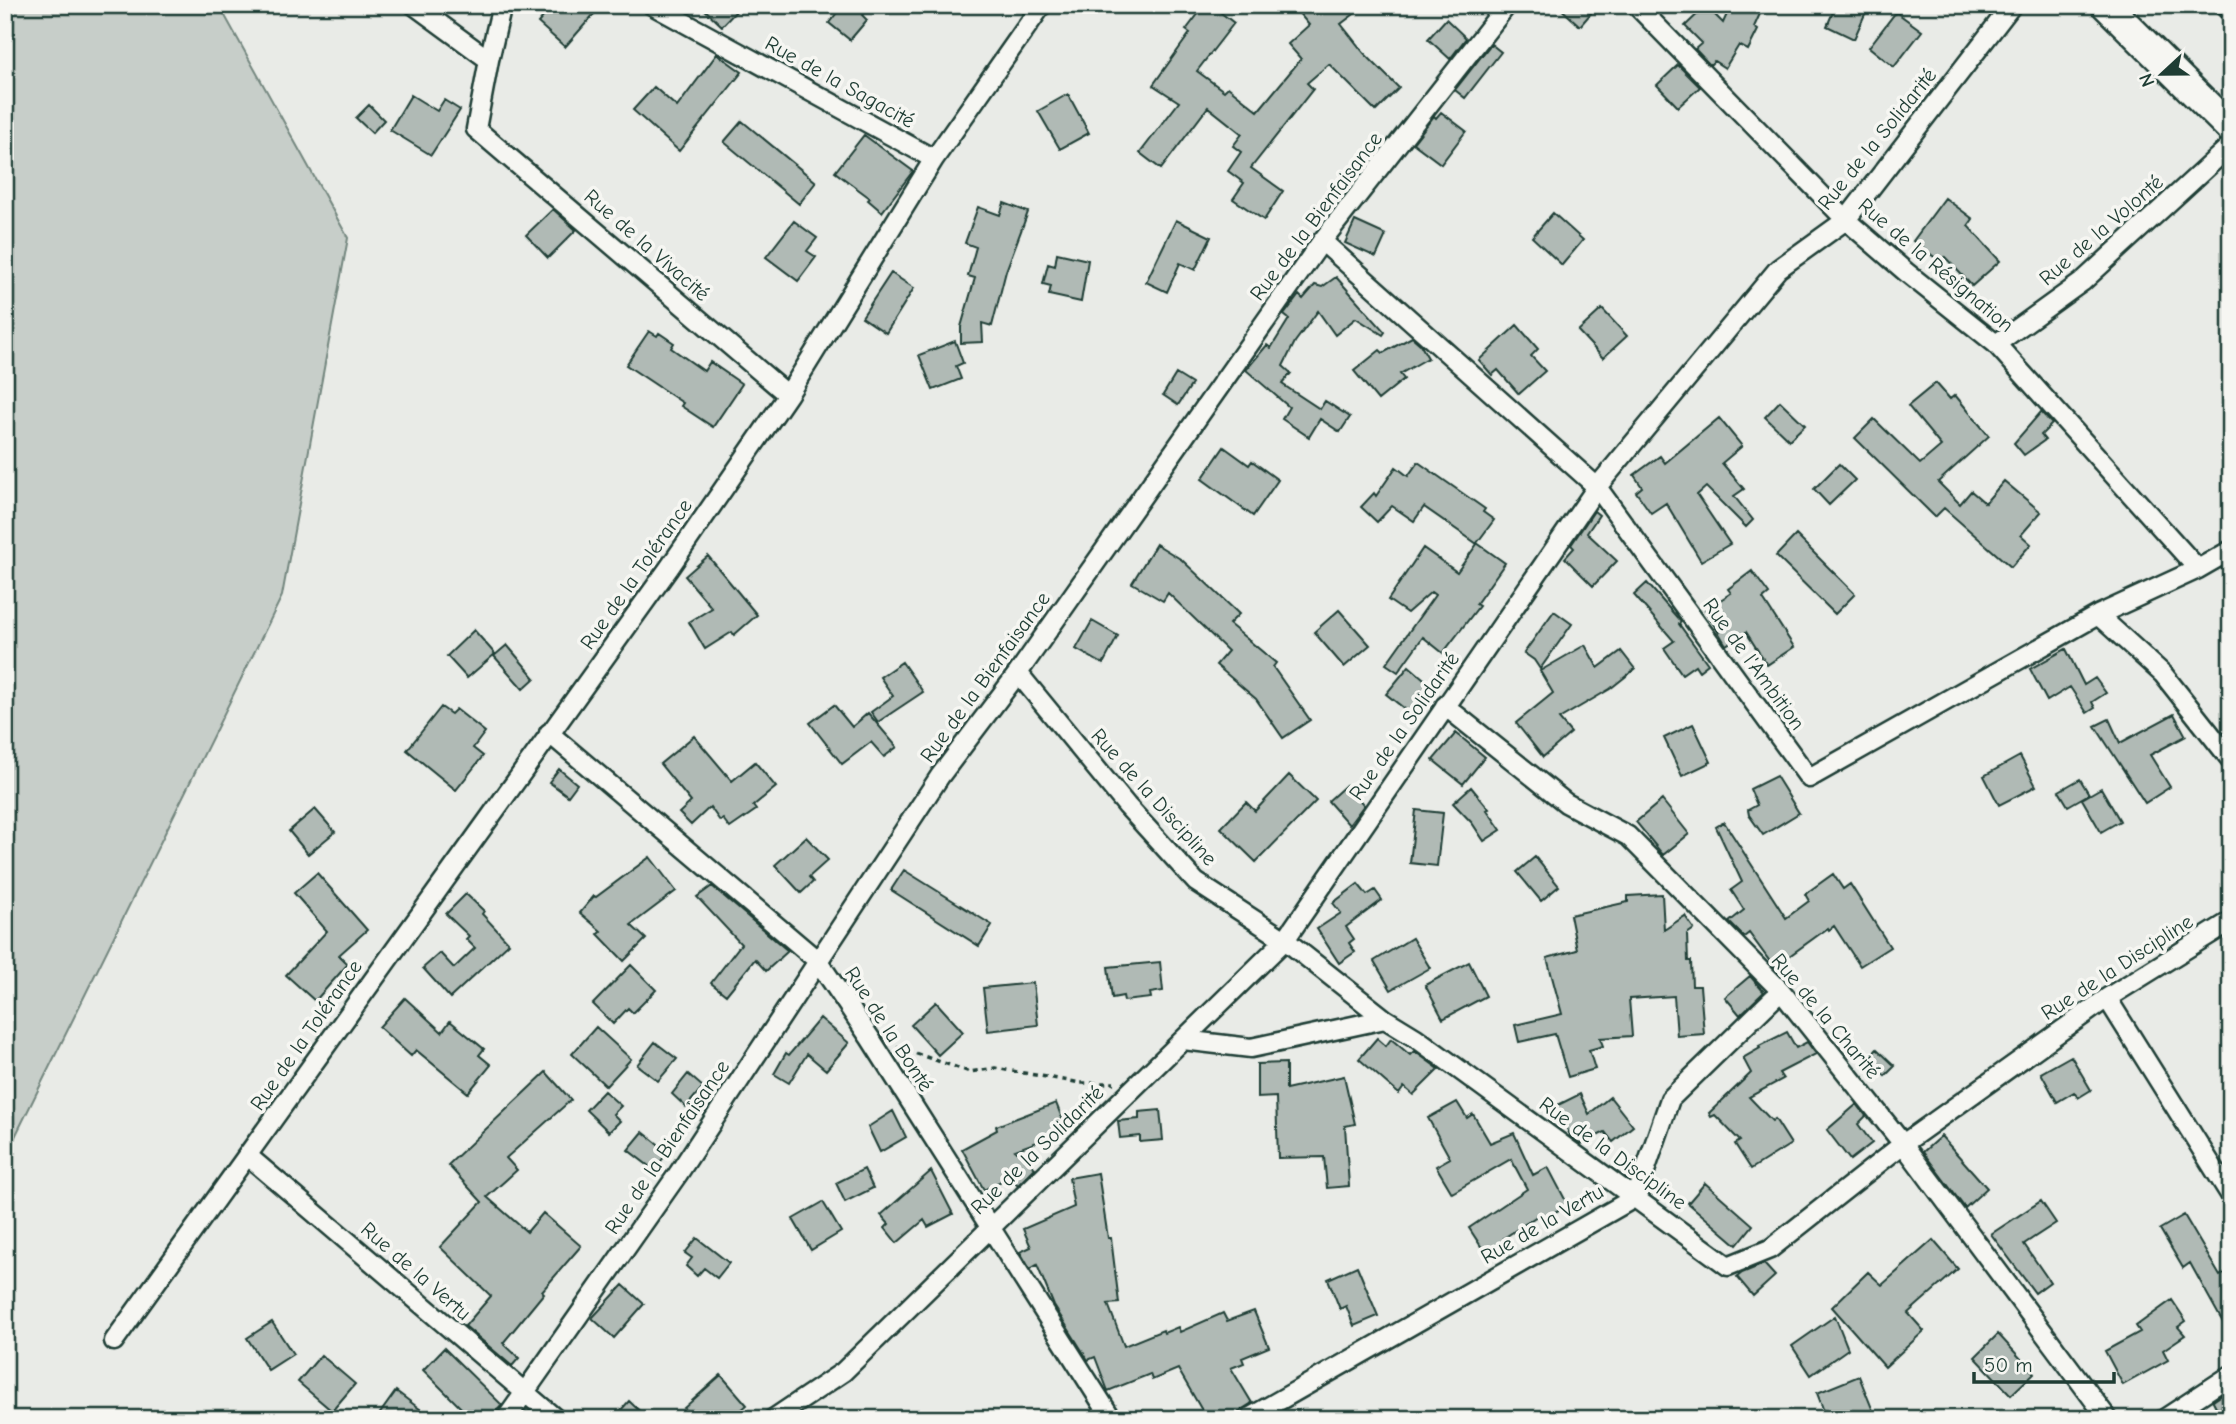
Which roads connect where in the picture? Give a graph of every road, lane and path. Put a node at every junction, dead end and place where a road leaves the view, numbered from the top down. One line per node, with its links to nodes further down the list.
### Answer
1 (414, 5): 9 (street)
2 (502, 5): 9 (street)
3 (652, 5): 12 (street, Rue de la Sagacité)
4 (1042, 5): 12 (street, Rue de la Tolérance)
5 (1507, 5): 14 (street, Rue de la Bienfaisance)
6 (1636, 5): 13 (street, Rue de la Résignation)
7 (2012, 5): 13 (street, Rue de la Solidarité)
8 (2106, 5): 10 (main road)
9 (489, 60): 16 (street, Rue de la Vivacité)
10 (2231, 129)
11 (2231, 145): 15 (street, Rue de la Volonté)
12 (934, 159): 16 (street, Rue de la Tolérance)
13 (1846, 220): 15 (street, Rue de la Résignation); 17 (street, Rue de la Solidarité)
14 (1322, 241): 17 (street, Rue de l'Ambition); 21 (street, Rue de la Bienfaisance)
15 (1996, 344): 19 (street, Rue de la Résignation)
16 (788, 395): 23 (street, Rue de la Tolérance)
17 (1597, 487): 20 (street, Rue de l'Ambition); 22 (street, Rue de la Solidarité)
18 (2231, 550): 19 (street, Rue de l'Ambition)
19 (2198, 569): 20 (street, Rue de l'Ambition)
20 (2098, 615): 24 (street)
21 (1018, 673): 26 (street, Rue de la Discipline); 27 (street, Rue de la Bienfaisance)
22 (1446, 706): 26 (street, Rue de la Solidarité); 28 (street, Rue de la Charité)
23 (549, 733): 27 (street, Rue de la Bonté); 35 (street, Rue de la Tolérance)
24 (2231, 760)
25 (2231, 921): 29 (street, Rue de la Discipline)
26 (1285, 940): 30 (street, Rue de la Discipline); 32 (street, Rue de la Solidarité)
27 (818, 961): 31 (street, Rue de la Bonté); 41 (street, Rue de la Bienfaisance)
28 (1781, 991): 34 (street, Rue de la Charité); 37 (street, Rue de la Vertu)
29 (2106, 998): 34 (street, Rue de la Discipline); 36 (street)
30 (1385, 1019): 32 (street); 37 (street, Rue de la Discipline)
31 (870, 1038): 33 (path); 38 (street, Rue de la Bonté)
32 (1183, 1040): 33 (street, Rue de la Solidarité)
33 (1137, 1084): 38 (street, Rue de la Solidarité)
34 (1903, 1144): 37 (street, Rue de la Discipline); 47 (street, Rue de la Charité)
35 (248, 1156): 39 (street, Rue de la Tolérance); 41 (street, Rue de la Vertu)
36 (2231, 1196)
37 (1636, 1197): 46 (street, Rue de la Vertu)
38 (989, 1228): 44 (street, Rue de la Solidarité); 45 (street, Rue de la Bonté)
39 (114, 1341)
40 (2231, 1375): 48 (street)
41 (525, 1393): 42 (street, Rue de la Bienfaisance); 43 (street, Rue de la Vertu)
42 (506, 1419)
43 (556, 1419)
44 (773, 1419)
45 (1112, 1419)
46 (1247, 1419)
47 (2108, 1419)
48 (2164, 1419)

